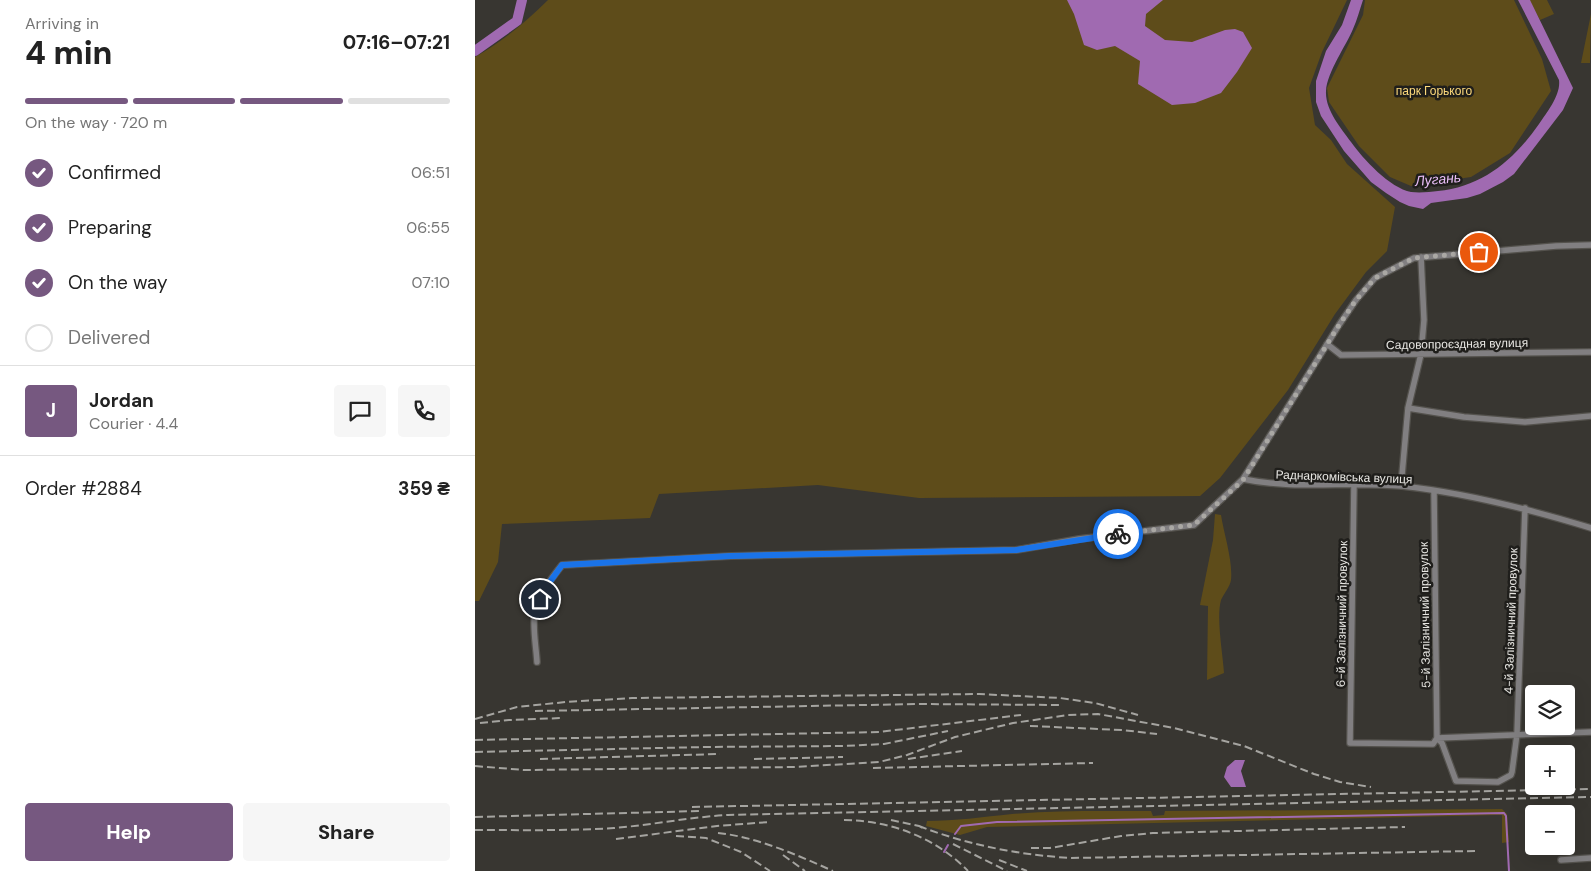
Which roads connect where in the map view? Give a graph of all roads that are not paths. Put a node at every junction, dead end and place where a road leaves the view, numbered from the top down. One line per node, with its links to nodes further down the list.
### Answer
1 (1591, 245): 2 (street)
2 (1421, 257): 3 (street); 5 (street)
3 (1327, 344): 5 (street, Садовопроєздная вулиця); 8 (street)
4 (1591, 352): 5 (street, Садовопроєздная вулиця)
5 (1421, 354): 6 (street)
6 (1408, 408): 7 (street); 10 (street)
7 (1591, 416)
8 (1243, 480): 9 (street, Раднаркомівська вулиця); 14 (street)
9 (1354, 485): 10 (street, Раднаркомівська вулиця); 17 (street, 6-й Залізничний провулок)
10 (1401, 486): 11 (street, Раднаркомівська вулиця)
11 (1434, 492): 12 (street, Раднаркомівська вулиця); 17 (street, 5-й Залізничний провулок)
12 (1525, 508): 13 (street, Раднаркомівська вулиця); 16 (street, 4-й Залізничний провулок)
13 (1591, 528)
14 (537, 662)
15 (1591, 732): 16 (street)
16 (1517, 734): 17 (street); 17 (street, 4-й Залізничний провулок)
17 (1437, 738)
18 (1591, 858): 19 (street)
19 (1561, 860)

